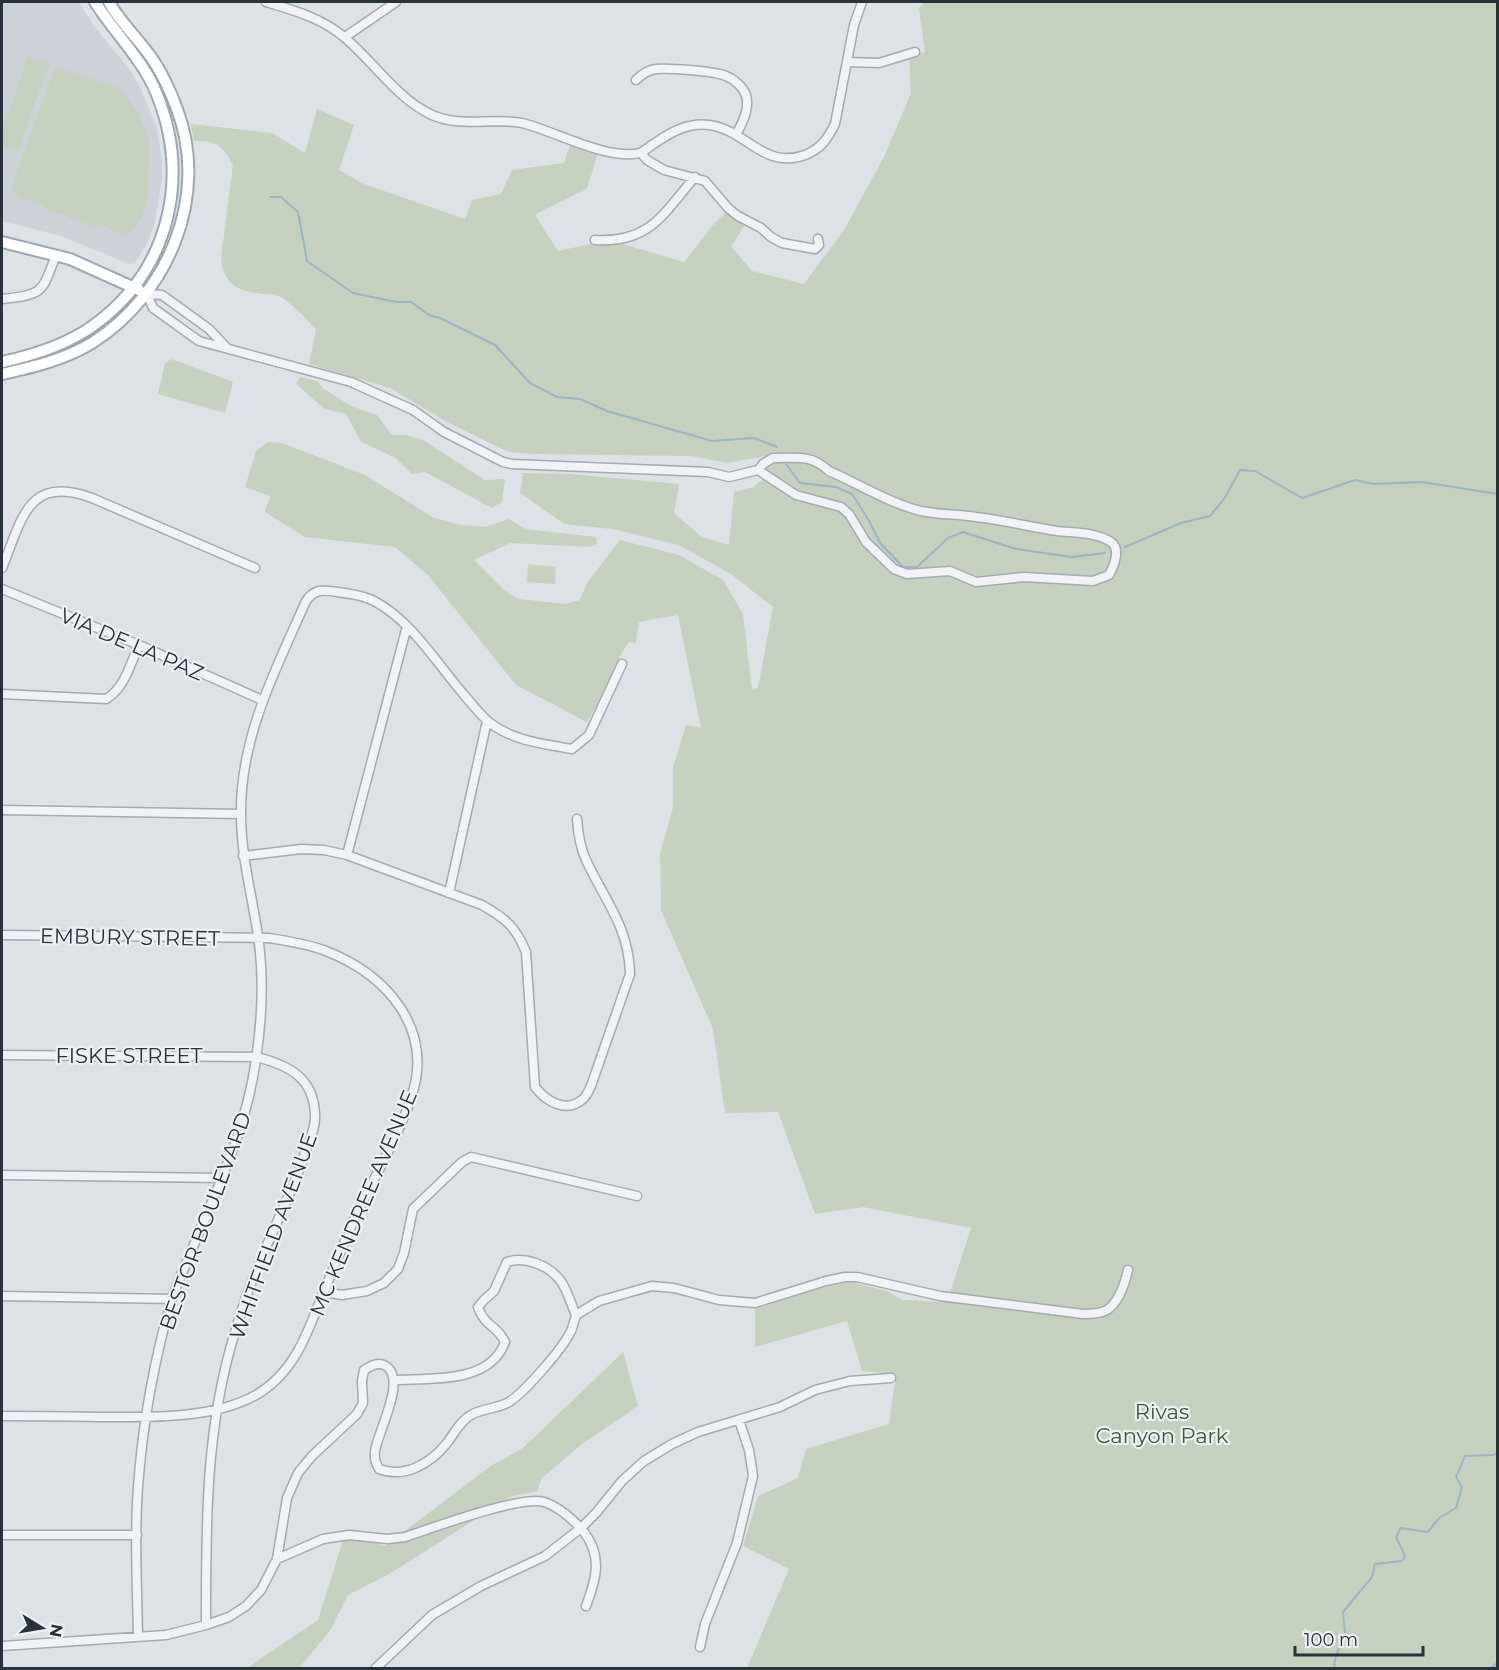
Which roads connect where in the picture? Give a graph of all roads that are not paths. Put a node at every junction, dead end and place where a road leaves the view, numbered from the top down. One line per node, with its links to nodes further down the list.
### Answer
1 (94, 2): 17 (main road)
2 (109, 2): 18 (main road)
3 (266, 2): 6 (street)
4 (396, 2): 6 (street)
5 (862, 2): 8 (street)
6 (345, 37): 11 (street)
7 (915, 52): 8 (street)
8 (847, 62): 10 (street)
9 (636, 80): 10 (street)
10 (736, 135): 11 (street)
11 (641, 153): 12 (street)
12 (695, 177): 13 (street); 14 (street)
13 (595, 240)
14 (818, 240)
15 (2, 242): 16 (main road)
16 (56, 255): 17 (main road); 19 (street)
17 (134, 287): 18 (main road); 21 (main road)
18 (147, 294): 20 (street); 20 (street); 22 (main road)
19 (2, 299)
20 (227, 348): 23 (street)
21 (2, 362)
22 (2, 374)
23 (758, 470): 23 (street)
24 (2, 568): 25 (street)
25 (255, 568)
26 (2, 589): 28 (street, VIA DE LA PAZ)
27 (407, 626): 31 (street, BESTOR BOULEVARD); 32 (street, BESTOR BOULEVARD); 37 (street)
28 (139, 645): 30 (street); 31 (street, VIA DE LA PAZ)
29 (622, 664): 32 (street, BESTOR BOULEVARD)
30 (2, 694)
31 (262, 700): 34 (street, BESTOR BOULEVARD)
32 (487, 721): 38 (street)
33 (2, 810): 34 (street)
34 (241, 814): 36 (street, BESTOR BOULEVARD)
35 (577, 819): 38 (street)
36 (243, 855): 37 (street); 40 (street, BESTOR BOULEVARD)
37 (347, 855): 38 (street)
38 (449, 893)
39 (2, 935): 40 (street, EMBURY STREET)
40 (258, 938): 42 (street, BESTOR BOULEVARD); 47 (street, MC KENDREE AVENUE)
41 (2, 1055): 42 (street, FISKE STREET)
42 (256, 1058): 44 (street, BESTOR BOULEVARD); 53 (street, WHITFIELD AVENUE)
43 (2, 1175): 44 (street)
44 (222, 1178): 49 (street, BESTOR BOULEVARD)
45 (637, 1196): 47 (street)
46 (1128, 1270): 50 (street)
47 (324, 1292): 53 (street, MC KENDREE AVENUE)
48 (2, 1296): 49 (street)
49 (172, 1299): 55 (street, BESTOR BOULEVARD)
50 (576, 1315): 52 (street); 52 (street)
51 (891, 1378): 56 (street)
52 (395, 1380): 60 (street)
53 (217, 1410): 55 (street, MC KENDREE AVENUE); 62 (street, WHITFIELD AVENUE)
54 (2, 1416): 55 (street, MC KENDREE AVENUE)
55 (145, 1417): 59 (street, BESTOR BOULEVARD)
56 (739, 1420): 57 (street); 65 (street)
57 (580, 1528): 60 (street); 61 (street); 66 (street)
58 (2, 1535): 59 (street)
59 (137, 1535): 63 (street, BESTOR BOULEVARD)
60 (277, 1559): 62 (street)
61 (586, 1606)
62 (206, 1625): 63 (street)
63 (138, 1636): 64 (street)
64 (2, 1646)
65 (700, 1647)
66 (376, 1668)

